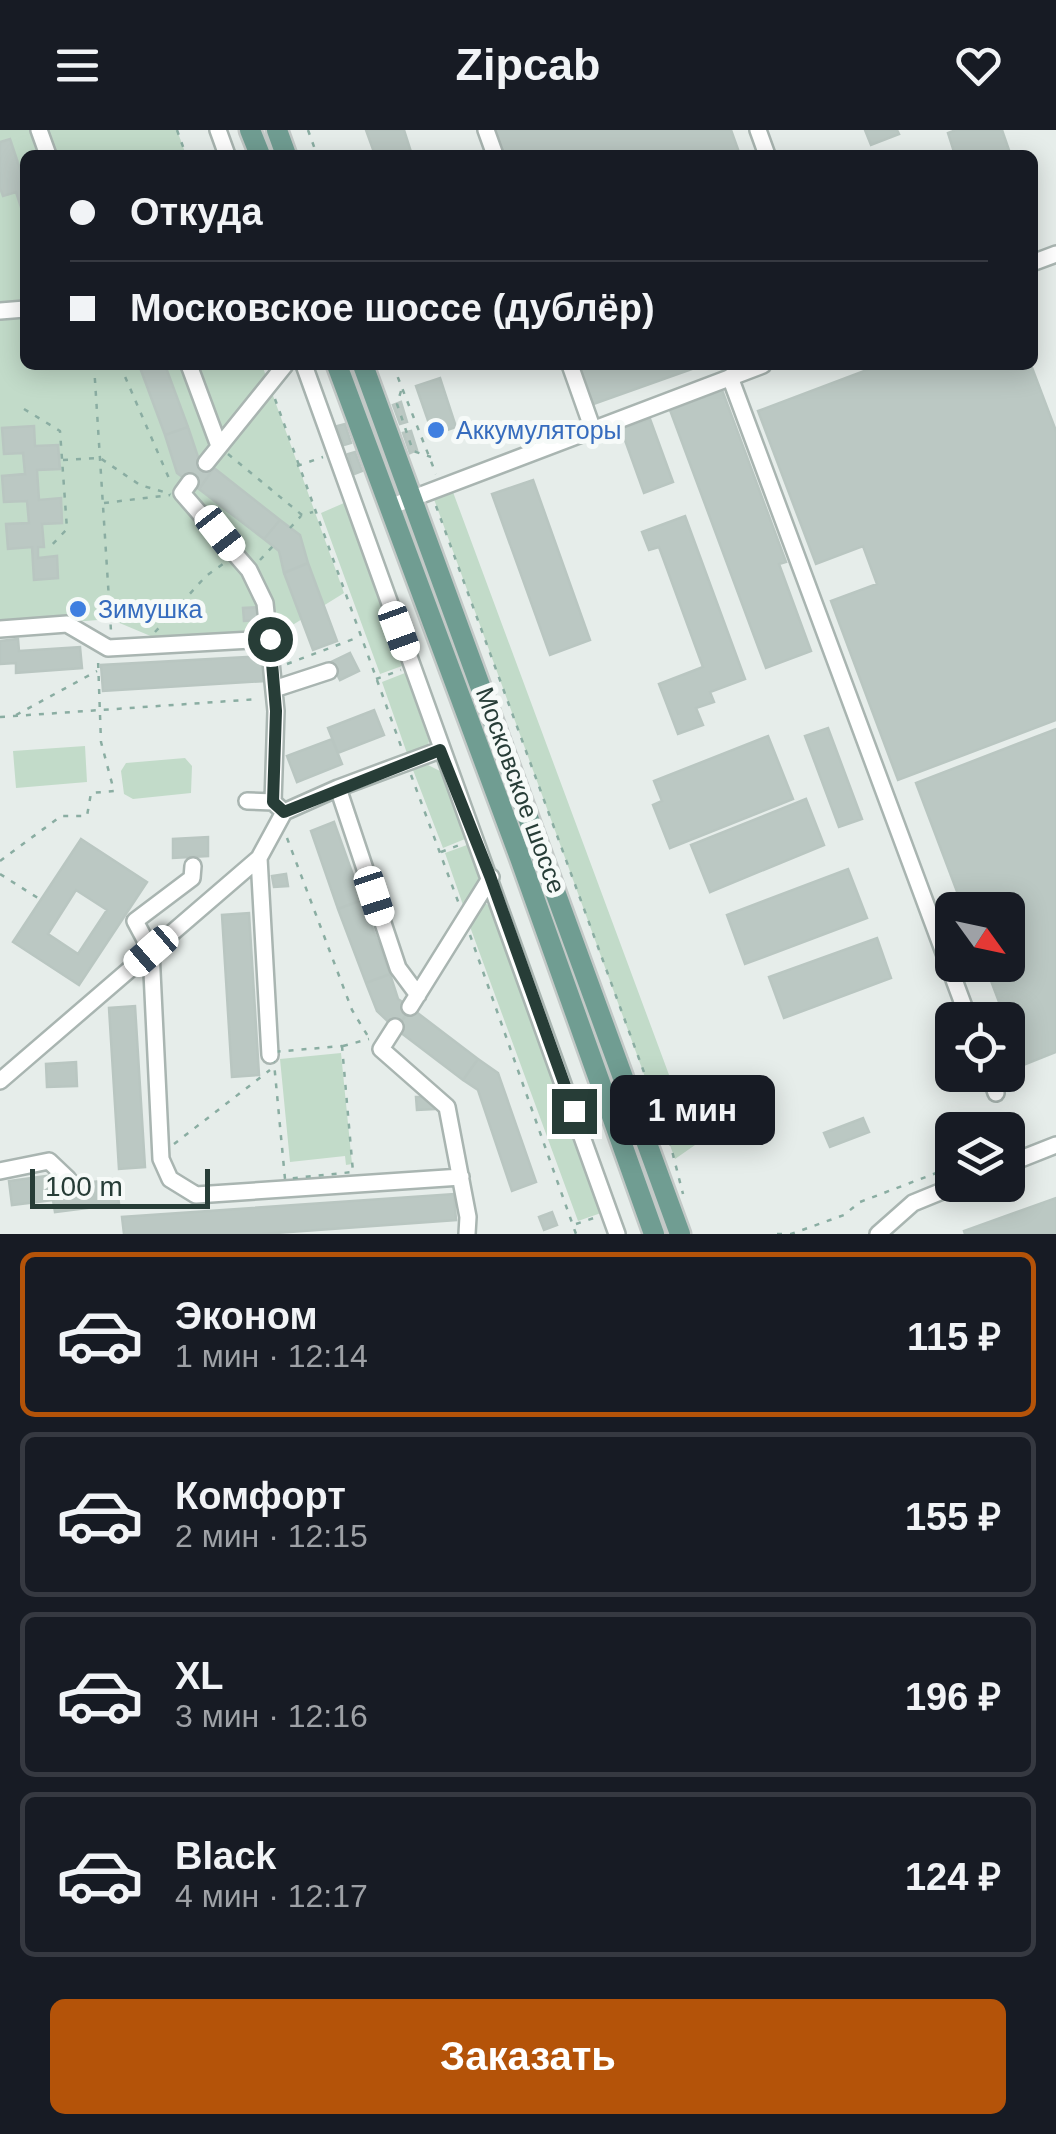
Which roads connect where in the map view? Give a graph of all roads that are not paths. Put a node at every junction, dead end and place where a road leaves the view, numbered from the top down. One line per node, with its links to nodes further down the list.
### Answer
1 (191, 370): 11 (street)
2 (282, 370): 11 (street)
3 (306, 370): 19 (street)
4 (339, 370): 39 (main road, Московское шоссе)
5 (352, 370): 14 (main road, Московское шоссе)
6 (365, 370): 14 (main road, Московское шоссе)
7 (572, 370): 10 (street)
8 (750, 370): 9 (street)
9 (730, 378): 10 (street); 27 (street)
10 (594, 430): 14 (street)
11 (219, 446): 12 (street)
12 (206, 462)
13 (190, 482): 16 (street)
14 (415, 497): 40 (main road, Московское шоссе); 41 (main road, Московское шоссе)
15 (0, 628): 16 (street)
16 (270, 639): 18 (street)
17 (329, 671): 18 (street)
18 (275, 694): 22 (street)
19 (440, 750): 20 (street); 25 (street)
20 (338, 788): 22 (street); 25 (street)
21 (247, 801): 22 (street)
22 (279, 811): 23 (street)
23 (259, 858): 26 (street); 29 (street)
24 (192, 866): 26 (street)
25 (490, 876): 38 (street)
26 (151, 951): 30 (street); 34 (street)
27 (962, 1002)
28 (395, 1028): 34 (street)
29 (272, 1061)
30 (0, 1081)
31 (1056, 1145): 32 (street)
32 (1025, 1157)
33 (0, 1171): 35 (street)
34 (461, 1177): 37 (street)
35 (68, 1179)
36 (935, 1194): 42 (street)
37 (467, 1234)
38 (617, 1234)
39 (654, 1234)
40 (667, 1234)
41 (680, 1234)
42 (878, 1234)

